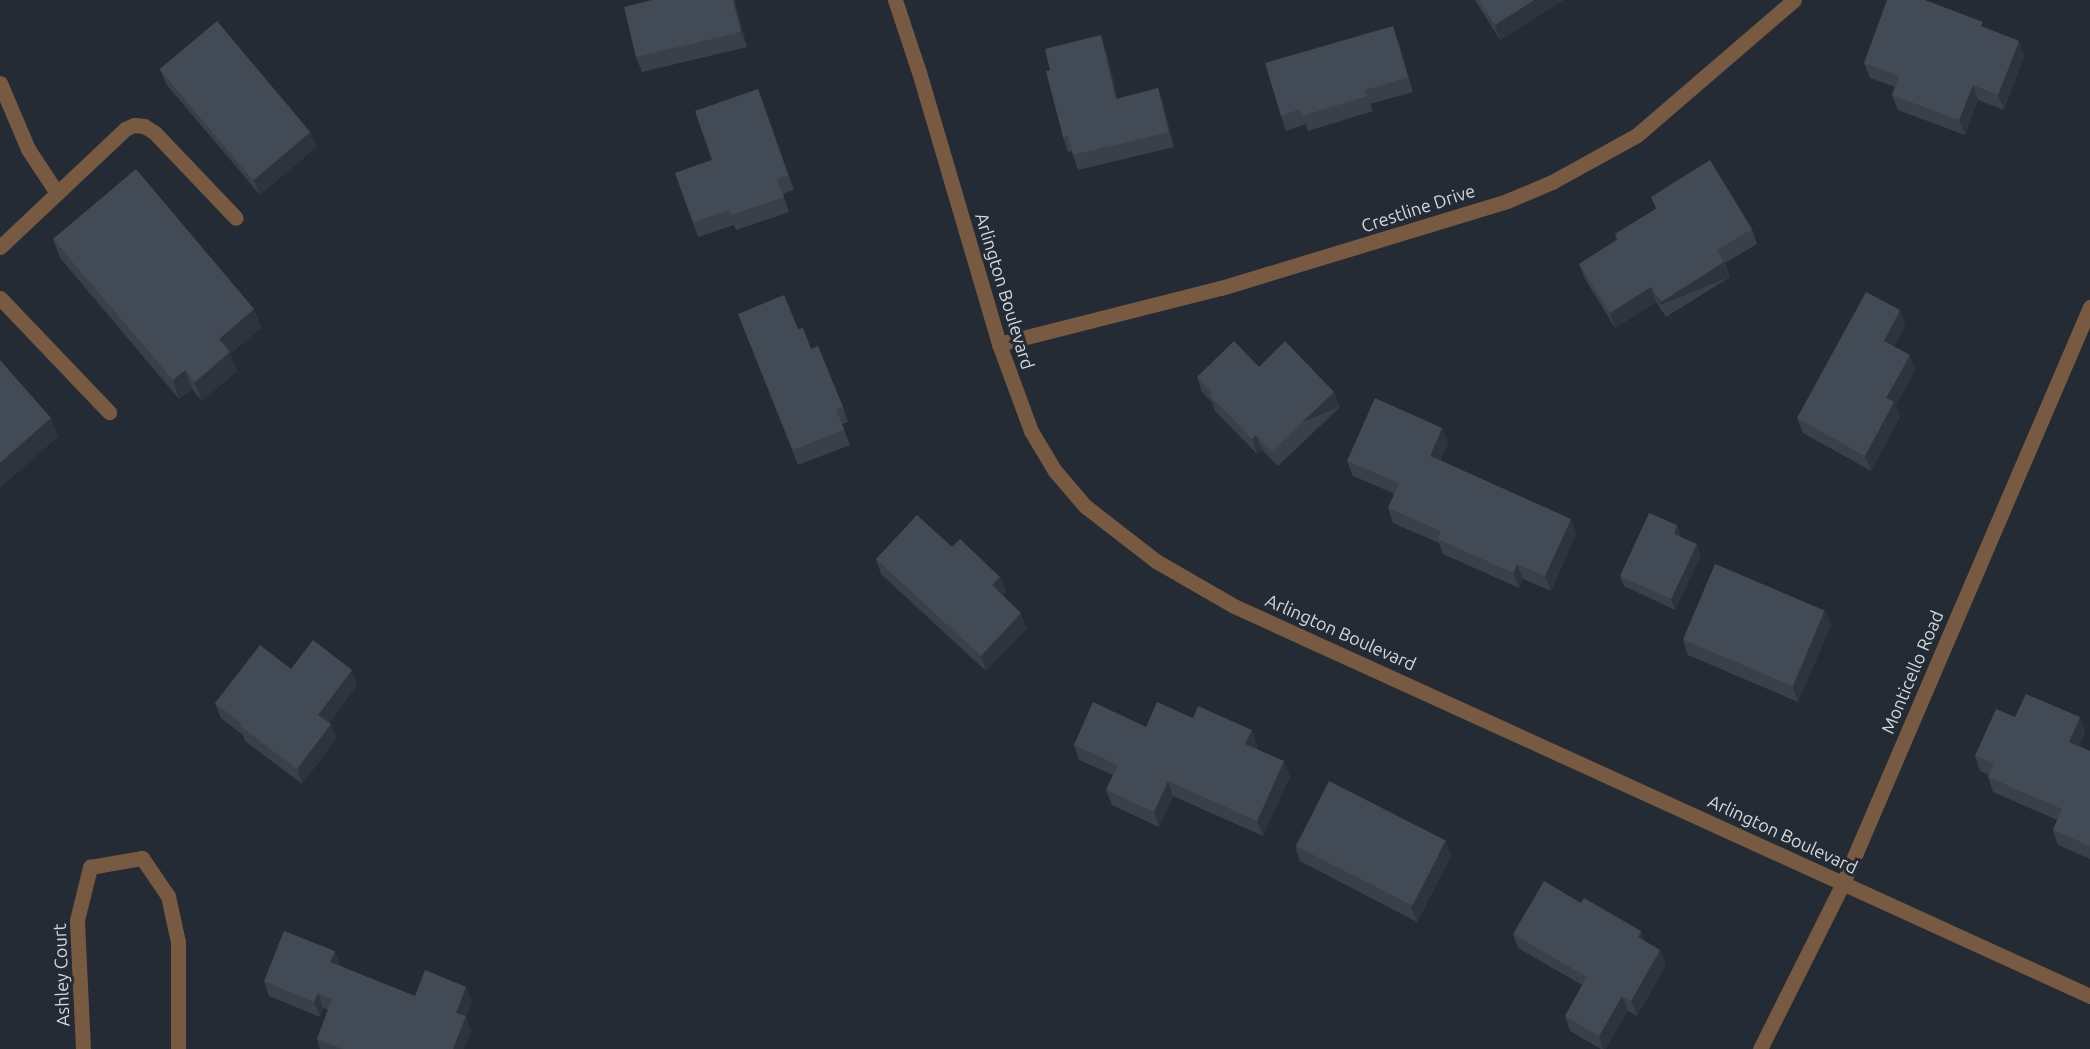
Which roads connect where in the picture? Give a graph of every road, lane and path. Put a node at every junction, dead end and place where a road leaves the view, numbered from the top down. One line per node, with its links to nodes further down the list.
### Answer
1 (895, 0): 9 (street, Arlington Boulevard)
2 (1794, 0): 9 (street, Crestline Drive)
3 (0, 83): 4 (street)
4 (57, 193): 5 (street); 6 (street)
5 (236, 218)
6 (0, 247)
7 (0, 298): 10 (street)
8 (2090, 307): 11 (street, Monticello Road)
9 (999, 344): 11 (street, Arlington Boulevard)
10 (109, 412)
11 (1843, 883): 12 (street, Arlington Boulevard); 15 (street, Monticello Road)
12 (2090, 996)
13 (83, 1049): 14 (street, Ashley Court)
14 (178, 1049)
15 (1760, 1049)

